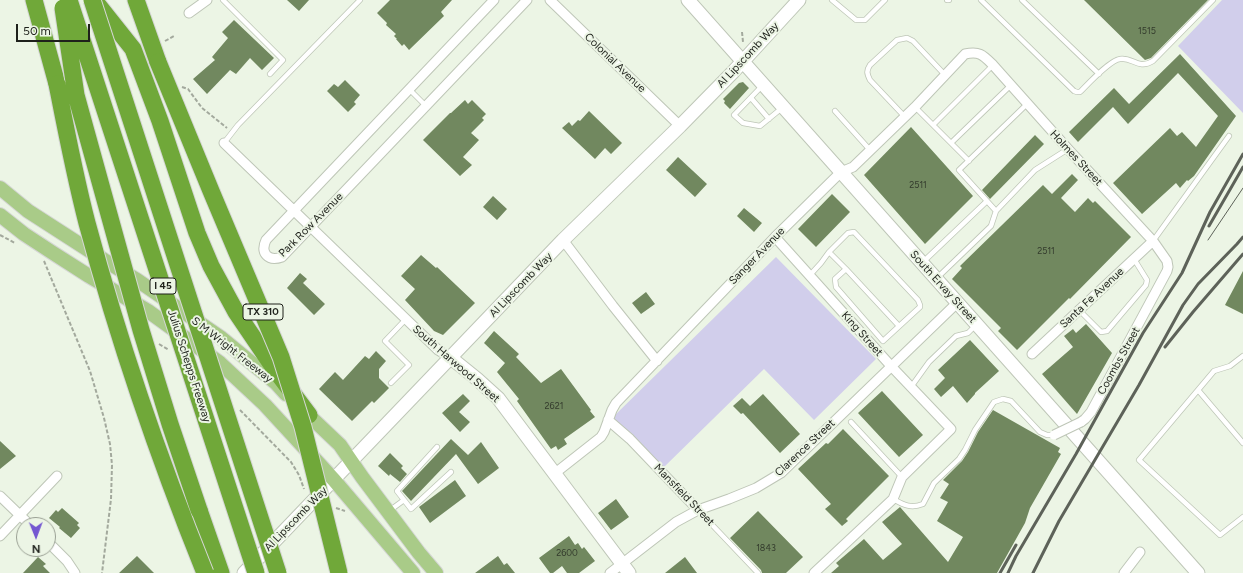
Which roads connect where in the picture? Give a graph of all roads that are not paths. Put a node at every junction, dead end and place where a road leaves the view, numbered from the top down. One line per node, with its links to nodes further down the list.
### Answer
1 (34, 0): 99 (highway, bridge)
2 (62, 0): 100 (highway, bridge)
3 (69, 0): 102 (highway, Julius Schepps Freeway / I 45, bridge)
4 (93, 0): 75 (highway); 103 (highway, Julius Schepps Freeway / I 45, bridge)
5 (136, 0): 104 (highway, TX 310, bridge)
6 (207, 0): 19 (street)
7 (223, 0): 23 (lane)
8 (360, 0): 41 (lane)
9 (494, 0): 28 (street, Park Row Avenue)
10 (527, 0): 31 (street, Park Row Avenue)
11 (550, 0): 38 (street, Colonial Avenue)
12 (688, 0): 21 (main road, South Ervay Street)
13 (799, 0): 21 (main road, Al Lipscomb Way)
14 (832, 0): 15 (lane)
15 (885, 0)
16 (981, 0): 24 (lane)
17 (1022, 0): 24 (lane)
18 (1213, 0): 24 (lane)
19 (188, 13)
20 (975, 52): 22 (street, Holmes Street); 25 (street, Sanger Avenue)
21 (743, 61): 26 (main road, South Ervay Street); 38 (main road, Al Lipscomb Way)
22 (993, 65): 27 (street, Holmes Street); 37 (lane)
23 (270, 74)
24 (1098, 74)
25 (945, 75): 33 (street, Sanger Avenue); 35 (lane)
26 (764, 85): 29 (lane); 32 (main road, South Ervay Street)
27 (1010, 86): 30 (street, Holmes Street); 40 (lane)
28 (409, 89): 31 (lane); 49 (street, Park Row Avenue)
29 (751, 98): 36 (lane); 36 (lane)
30 (1027, 104): 42 (street, Holmes Street); 44 (lane)
31 (426, 106): 51 (street, Park Row Avenue)
32 (784, 107): 36 (lane); 45 (main road, South Ervay Street)
33 (914, 107): 35 (street, Sanger Avenue); 37 (lane)
34 (835, 111): 43 (lane)
35 (905, 117): 43 (street, Sanger Avenue)
36 (769, 119)
37 (933, 125): 40 (lane)
38 (680, 126): 53 (main road, Al Lipscomb Way)
39 (1229, 136): 54 (lane)
40 (951, 143): 44 (lane)
41 (224, 144): 49 (street, South Harwood Street)
42 (1068, 149): 48 (lane); 54 (street, Holmes Street)
43 (870, 150): 45 (street, Sanger Avenue)
44 (969, 161): 47 (lane)
45 (841, 172): 52 (street, Sanger Avenue); 57 (main road, South Ervay Street)
46 (0, 188): 75 (main road, S M Wright Freeway)
47 (987, 201): 48 (lane); 57 (lane)
48 (996, 210): 61 (lane)
49 (294, 211): 51 (street, South Harwood Street); 51 (street, Park Row Avenue)
50 (0, 216): 86 (main road, S M Wright Freeway)
51 (310, 227): 64 (street, South Harwood Street)
52 (775, 237): 60 (street, King Street); 70 (street, Sanger Avenue)
53 (563, 240): 69 (main road, Al Lipscomb Way); 70 (street)
54 (1153, 241): 56 (street, Santa Fe Avenue); 59 (street, Holmes Street)
55 (829, 252): 58 (lane); 60 (lane); 66 (lane)
56 (1134, 259): 63 (street, Santa Fe Avenue); 63 (lane)
57 (922, 263): 61 (main road, South Ervay Street)
58 (846, 269): 66 (lane); 66 (lane)
59 (1167, 271): 78 (street, Coombs Street, bridge)
60 (810, 275): 71 (street, King Street)
61 (936, 279): 62 (main road, South Ervay Street)
62 (957, 303): 65 (main road, South Ervay Street); 71 (street, Clarence Street)
63 (1079, 310): 67 (street, Santa Fe Avenue)
64 (406, 319): 69 (street, South Harwood Street); 72 (lane)
65 (977, 324): 73 (lane); 111 (main road, South Ervay Street)
66 (899, 326)
67 (1032, 354)
68 (1243, 356): 74 (lane)
69 (451, 358): 81 (main road, Al Lipscomb Way); 83 (main road, South Harwood Street)
70 (657, 361): 76 (street, Sanger Avenue)
71 (891, 366): 73 (street, King Street); 90 (street, Clarence Street)
72 (391, 383)
73 (911, 387): 85 (street, King Street)
74 (1198, 390): 79 (lane); 93 (lane)
75 (309, 416): 81 (main road, S M Wright Freeway)
76 (608, 420): 83 (street, Sanger Avenue); 90 (street, Mansfield Street)
77 (851, 422): 85 (lane)
78 (1054, 434): 89 (lane)
79 (1243, 443)
80 (437, 447): 88 (lane)
81 (352, 461): 86 (main road, Al Lipscomb Way); 91 (main road, S M Wright Freeway)
82 (450, 472): 88 (lane)
83 (554, 474): 97 (main road, South Harwood Street)
84 (58, 476): 92 (street)
85 (902, 477): 89 (street)
86 (334, 480): 101 (main road, Al Lipscomb Way); 105 (main road, S M Wright Freeway)
87 (0, 496): 92 (street)
88 (404, 500): 91 (lane)
89 (893, 500): 109 (street)
90 (698, 510): 97 (street, Clarence Street); 108 (lane, Mansfield Street)
91 (388, 512): 106 (main road, S M Wright Freeway)
92 (20, 515): 94 (street)
93 (1243, 517)
94 (0, 536)
95 (56, 550): 98 (street)
96 (1140, 552): 110 (street)
97 (626, 568): 107 (street, Clarence Street)
98 (74, 573)
99 (206, 573)
100 (221, 573)
101 (244, 573)
102 (256, 573)
103 (278, 573)
104 (339, 573)
105 (413, 573)
106 (436, 573)
107 (610, 573)
108 (758, 573)
109 (814, 573)
110 (1124, 573)
111 (1198, 573)

